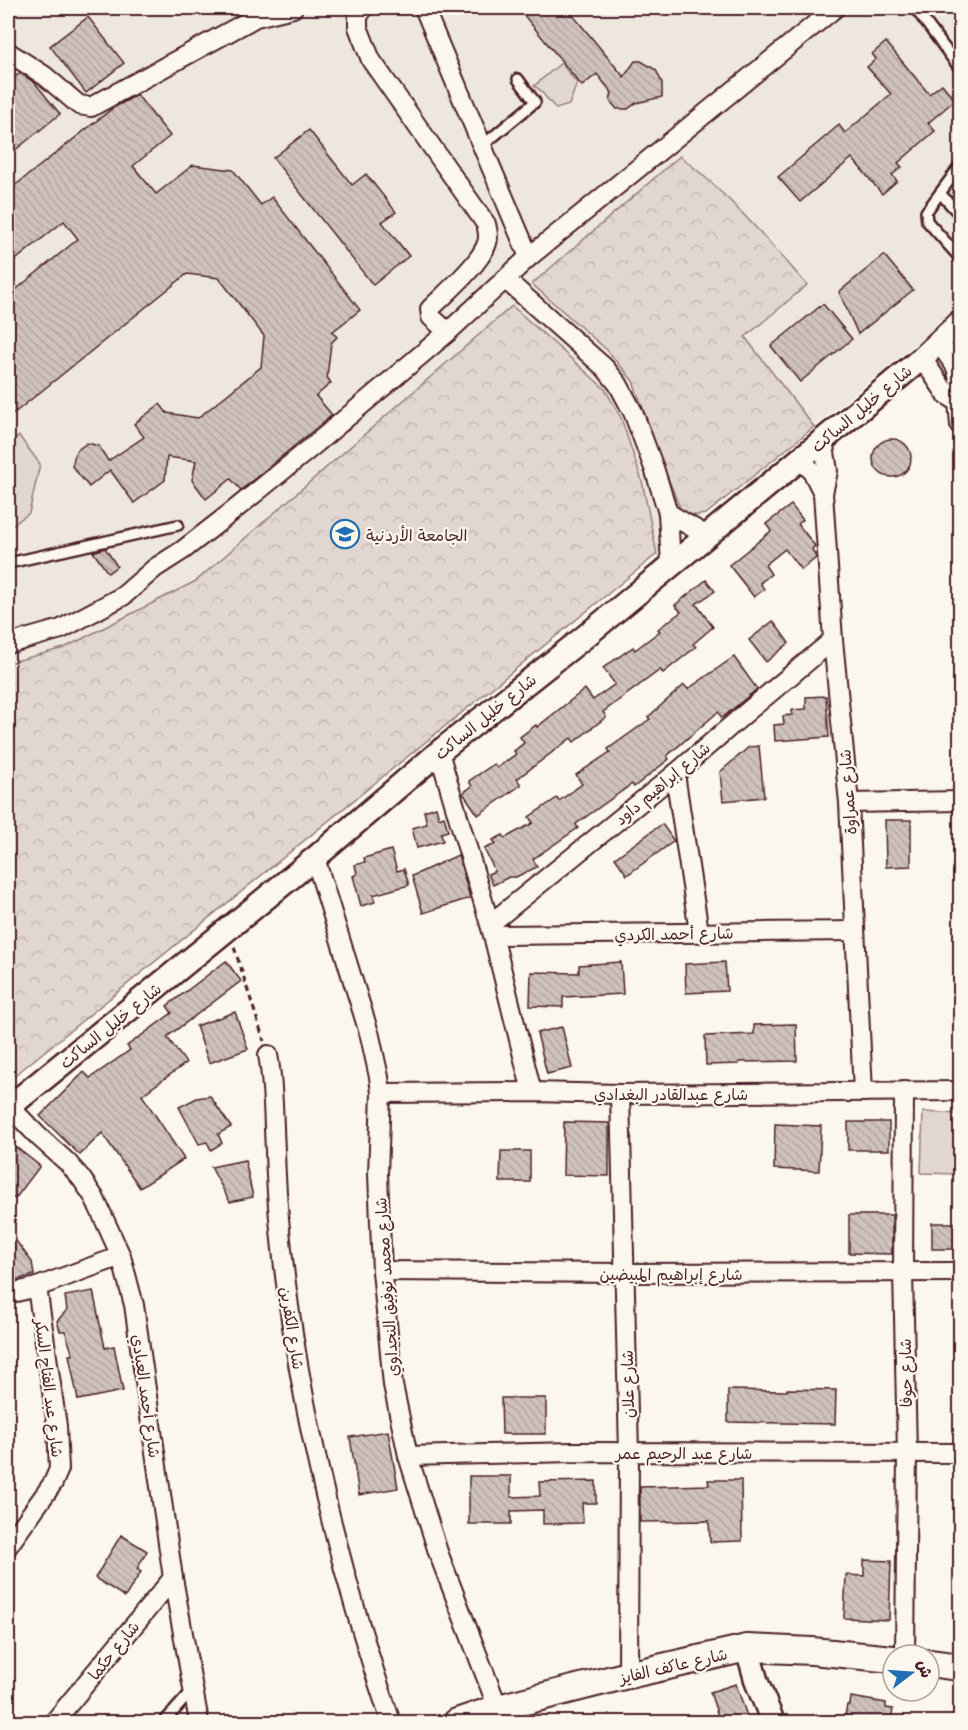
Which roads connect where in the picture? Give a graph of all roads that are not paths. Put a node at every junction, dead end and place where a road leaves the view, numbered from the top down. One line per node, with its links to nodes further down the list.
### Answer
1 (293, 8): 6 (street)
2 (357, 8): 17 (street)
3 (424, 8): 9 (street)
4 (835, 8): 13 (street)
5 (915, 8): 7 (lane)
6 (8, 52)
7 (958, 66)
8 (518, 79): 9 (lane)
9 (482, 146): 13 (street)
10 (960, 168): 11 (lane)
11 (940, 193): 12 (lane); 14 (lane)
12 (960, 214)
13 (529, 257): 15 (street)
14 (960, 258)
15 (506, 280): 17 (street); 26 (street)
16 (960, 322): 18 (street, شارع خليل الساكت)
17 (448, 333): 32 (street)
18 (939, 343): 19 (street, شارع خليل الساكت); 20 (street)
19 (922, 358): 21 (street); 23 (street, شارع خليل الساكت)
20 (960, 384)
21 (959, 396): 22 (street)
22 (960, 425)
23 (823, 440): 24 (street, شارع خليل الساكت); 25 (street, شارع عمراوة)
24 (800, 459): 25 (street, شارع عمراوة); 28 (street, شارع خليل الساكت)
25 (823, 493): 31 (street, شارع عمراوة)
26 (668, 513): 28 (street); 30 (street)
27 (178, 525): 29 (lane)
28 (707, 536): 30 (street, شارع خليل الساكت)
29 (8, 563)
30 (671, 565): 33 (street, شارع خليل الساكت)
31 (834, 640): 34 (street, شارع إبراهيم داود); 36 (street, شارع عمراوة)
32 (8, 644)
33 (439, 752): 37 (street, شارع خليل الساكت); 38 (street)
34 (675, 774): 38 (street, شارع إبراهيم داود); 40 (street)
35 (960, 801): 36 (street)
36 (849, 803): 39 (street, شارع عمراوة)
37 (315, 858): 46 (street, شارع محمد توفيق النجداوي); 48 (street, شارع خليل الساكت)
38 (492, 930): 40 (street, شارع أحمد الكردي); 44 (street)
39 (855, 931): 40 (street, شارع أحمد الكردي); 45 (street, شارع عمراوة)
40 (699, 932)
41 (268, 1055): 73 (street, شارع الكفرين)
42 (904, 1091): 43 (street, شارع عبدالقادر البغدادي); 45 (street, شارع عبدالقادر البغدادي); 51 (street, شارع حوفا)
43 (960, 1091)
44 (532, 1092): 46 (street, شارع عبدالقادر البغدادي); 47 (street, شارع عبدالقادر البغدادي)
45 (862, 1092): 47 (street, شارع عبدالقادر البغدادي)
46 (381, 1093): 50 (street, شارع محمد توفيق النجداوي)
47 (620, 1094): 53 (street, شارع علان)
48 (9, 1108): 49 (street, شارع أحمد العبادي)
49 (121, 1256): 54 (street); 61 (street, شارع أحمد العبادي)
50 (382, 1271): 53 (street, شارع إبراهيم المبيضين); 59 (street, شارع محمد توفيق النجداوي)
51 (903, 1272): 52 (street, شارع إبراهيم المبيضين); 53 (street, شارع إبراهيم المبيضين); 57 (street, شارع حوفا)
52 (960, 1272)
53 (624, 1274): 56 (street, شارع علان)
54 (37, 1287): 55 (street); 60 (street, شارع عبد الفتاح السكر)
55 (8, 1294)
56 (629, 1453): 57 (street, شارع عبد الرحيم عمر); 59 (street, شارع عبد الرحيم عمر); 67 (street, شارع علان)
57 (907, 1453): 58 (street, شارع عبد الرحيم عمر); 62 (street, شارع حوفا)
58 (960, 1453)
59 (408, 1456): 69 (street, شارع محمد توفيق النجداوي)
60 (8, 1546)
61 (173, 1578): 68 (street, شارع أحمد العبادي); 70 (street, شارع حكما)
62 (905, 1643)
63 (747, 1648): 64 (main road, شارع عاكف الفايز); 67 (main road, شارع عاكف الفايز); 75 (street)
64 (881, 1658)
65 (941, 1665): 66 (main road)
66 (960, 1667)
67 (628, 1674): 69 (main road, شارع عاكف الفايز)
68 (194, 1689): 71 (lane); 72 (street, شارع أحمد العبادي)
69 (498, 1708): 74 (main road, شارع عاكف الفايز)
70 (54, 1722)
71 (164, 1722)
72 (199, 1722)
73 (391, 1722)
74 (458, 1722)
75 (773, 1722)

